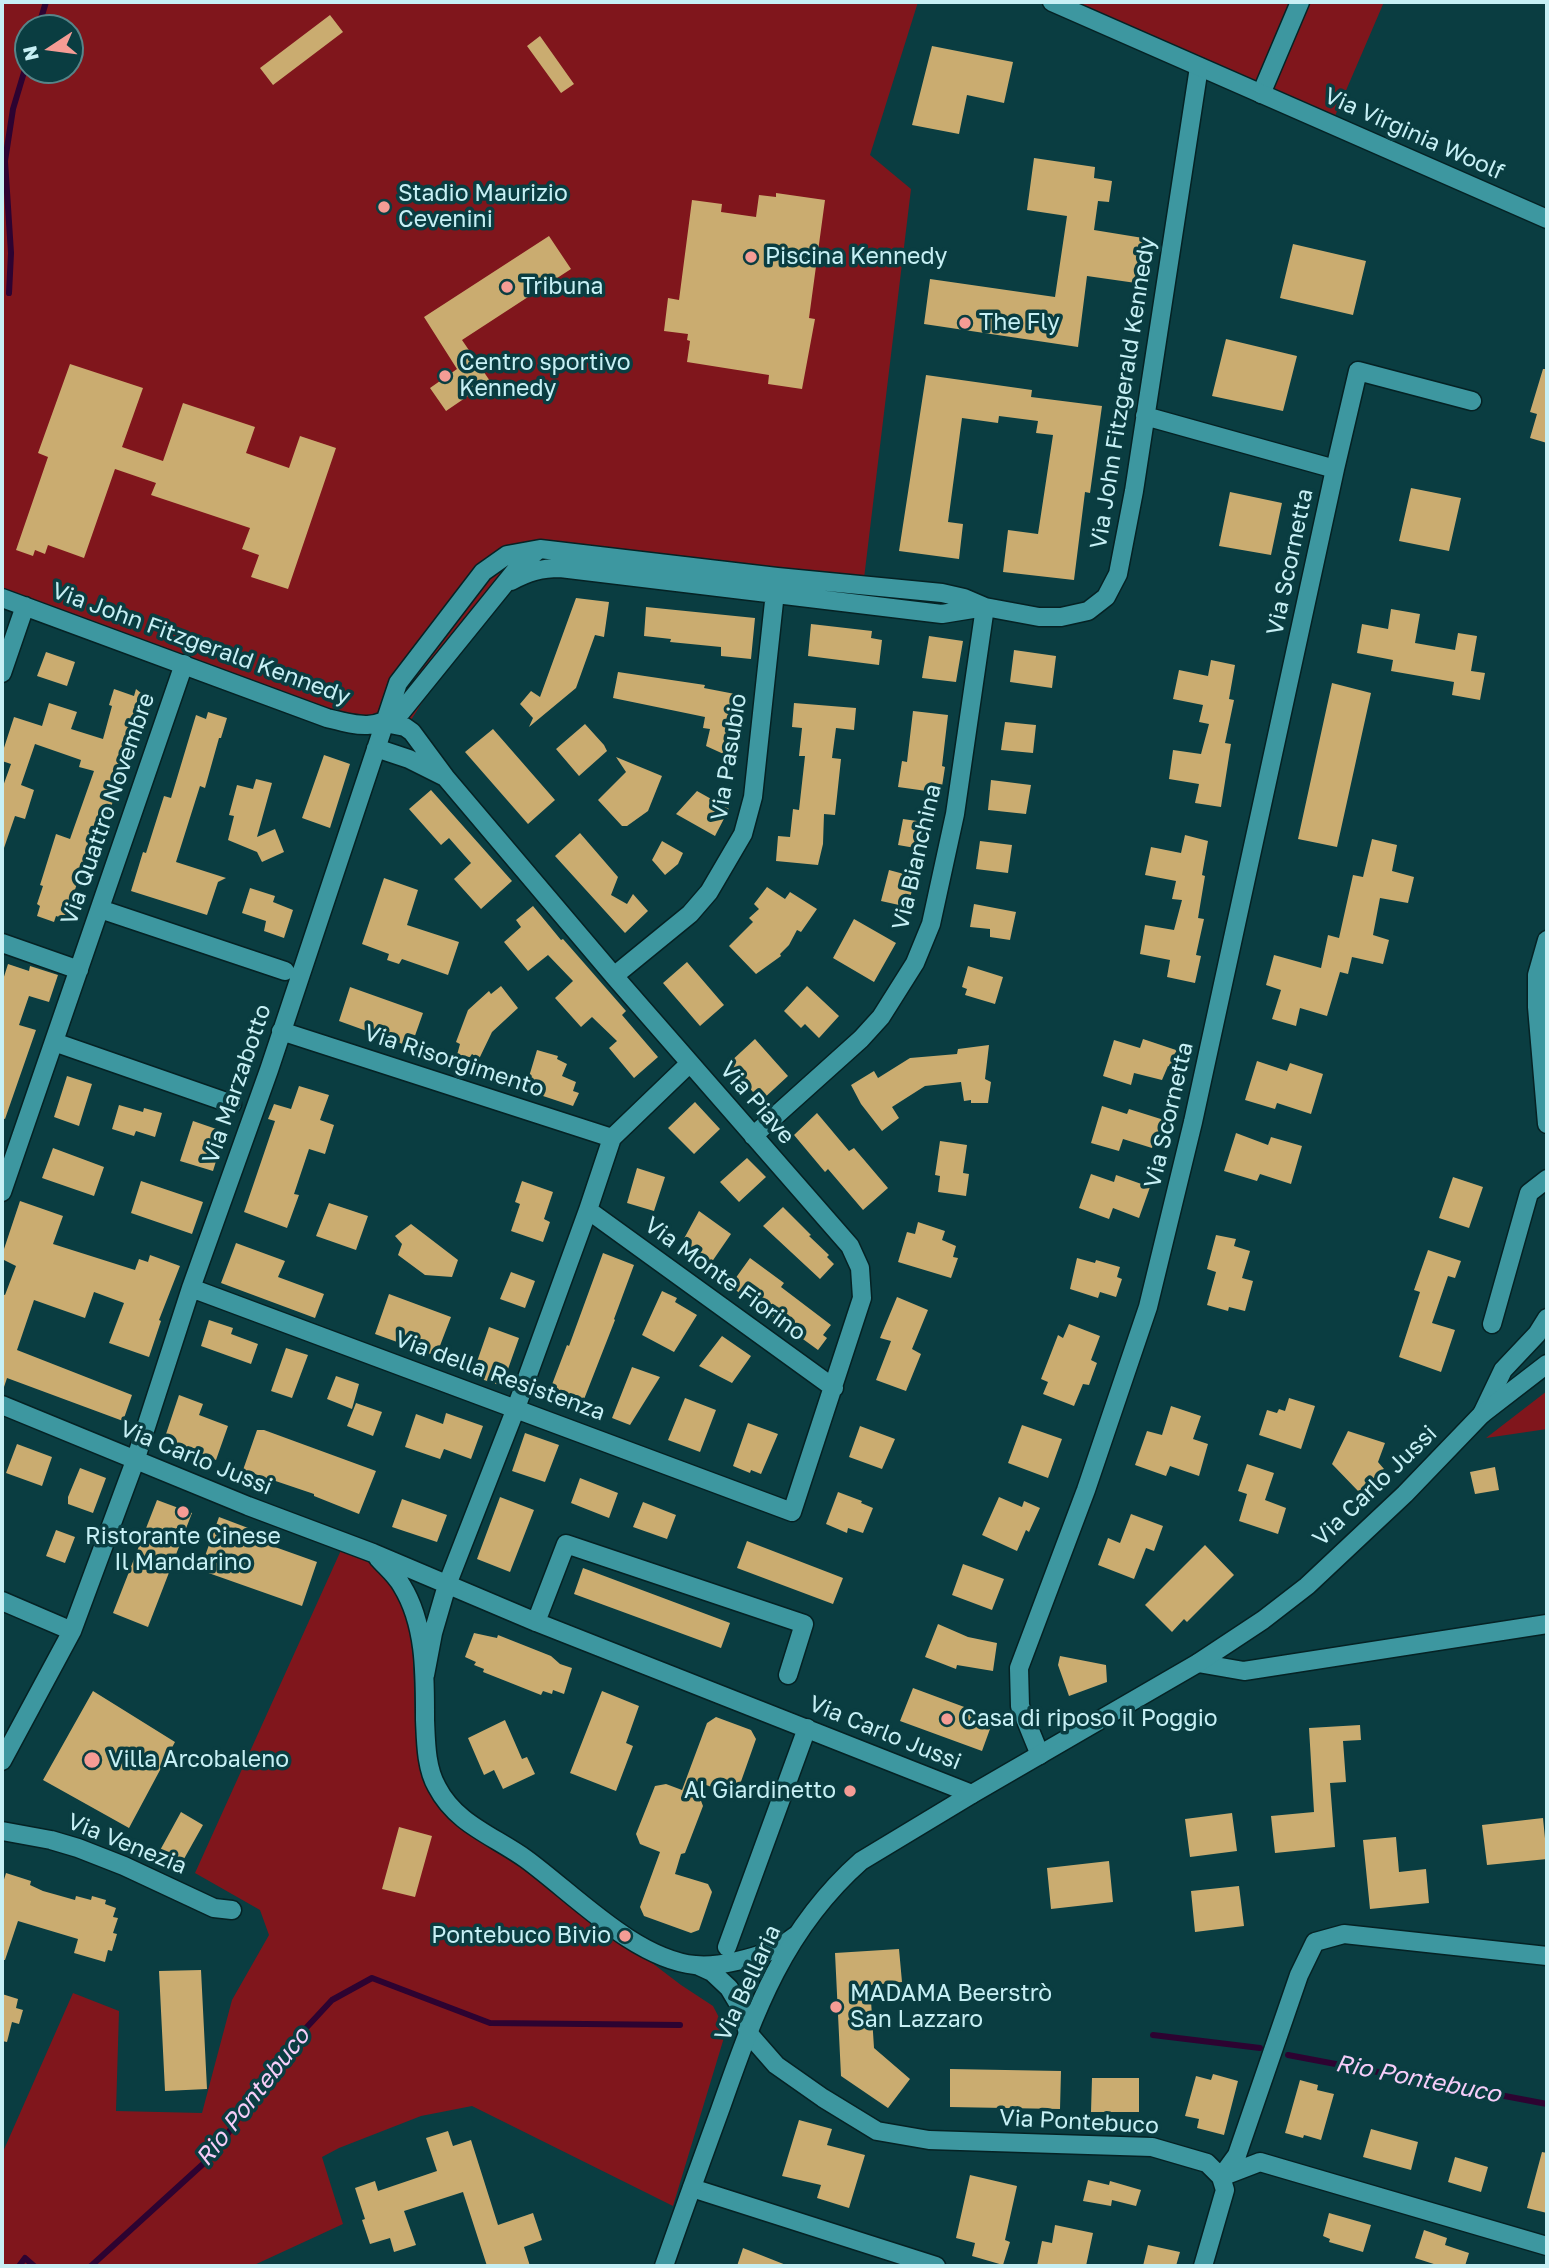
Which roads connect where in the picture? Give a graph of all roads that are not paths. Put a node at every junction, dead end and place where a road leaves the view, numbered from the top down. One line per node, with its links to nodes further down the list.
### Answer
1 (1052, 2): 3 (street, Via Virginia Woolf)
2 (1300, 2): 4 (street)
3 (1199, 67): 4 (street, Via Virginia Woolf); 7 (street, Via John Fitzgerald Kennedy)
4 (1261, 94): 5 (street, Via Virginia Woolf)
5 (1547, 219)
6 (1472, 401): 8 (street, Via Scornetta)
7 (1145, 416): 8 (street, Via Scornetta); 14 (street, Via John Fitzgerald Kennedy)
8 (1335, 469): 56 (street, Via Scornetta)
9 (540, 549): 10 (street, Via John Fitzgerald Kennedy); 11 (street, Via John Fitzgerald Kennedy); 17 (street, Via John Fitzgerald Kennedy)
10 (505, 584): 11 (street, Via John Fitzgerald Kennedy); 17 (street, Via John Fitzgerald Kennedy)
11 (776, 586): 14 (street, Via John Fitzgerald Kennedy); 25 (street, Via Pasubio)
12 (2, 598): 13 (street, Via John Fitzgerald Kennedy)
13 (25, 606): 15 (street, Via John Fitzgerald Kennedy); 16 (street)
14 (985, 607): 31 (street, Via Bianchina)
15 (184, 664): 17 (street, Via John Fitzgerald Kennedy); 20 (street, Via Quattro Novembre)
16 (2, 673)
17 (385, 723): 18 (street, Via Marzabotto); 19 (street, Via Piave)
18 (376, 748): 19 (street, Via Piave); 26 (street, Via Marzabotto)
19 (446, 778): 25 (street, Via Piave)
20 (100, 909): 23 (street, Via Quattro Novembre); 24 (street)
21 (1547, 940): 30 (street)
22 (2, 943): 23 (street)
23 (79, 970): 27 (street, Via Quattro Novembre)
24 (285, 971)
25 (614, 976): 28 (street, Via Piave)
26 (281, 1031): 32 (street, Via Risorgimento); 36 (street, Via Marzabotto)
27 (54, 1042): 29 (street); 34 (street, Via Quattro Novembre)
28 (690, 1063): 31 (street, Via Piave); 32 (street)
29 (232, 1104)
30 (1547, 1124)
31 (753, 1136): 40 (street, Via Piave)
32 (612, 1138): 35 (street)
33 (1547, 1180): 38 (street)
34 (2, 1192)
35 (588, 1210): 40 (street, Via Monte Fiorino); 42 (street)
36 (191, 1288): 42 (street, Via della Resistenza); 44 (street, Via Marzabotto)
37 (1547, 1318): 43 (street)
38 (1492, 1324)
39 (1547, 1364): 43 (street, Via Carlo Jussi)
40 (834, 1388): 45 (street, Via Piave)
41 (2, 1405): 44 (street, Via Carlo Jussi)
42 (516, 1408): 45 (street, Via della Resistenza); 47 (street)
43 (1482, 1414): 52 (street, Via Carlo Jussi)
44 (135, 1461): 46 (street, Via Carlo Jussi); 51 (street, Via Marzabotto)
45 (792, 1512)
46 (373, 1553): 47 (street, Via Carlo Jussi); 53 (street, Via Carlo Jussi)
47 (447, 1585): 49 (street, Via Carlo Jussi); 53 (street, Via Carlo Jussi)
48 (2, 1601): 51 (street)
49 (536, 1622): 54 (street, Via Carlo Jussi); 55 (street, Via Carlo Jussi)
50 (1547, 1624): 52 (street)
51 (72, 1631): 57 (street, Via Marzabotto)
52 (1198, 1663): 56 (street, Via Carlo Jussi)
53 (425, 1675): 64 (street, Via Carlo Jussi)
54 (788, 1675)
55 (807, 1728): 58 (street, Via Carlo Jussi); 62 (street, Via Bellaria)
56 (1040, 1755): 58 (street, Via Carlo Jussi)
57 (2, 1761)
58 (972, 1794): 61 (street, Via Bellaria)
59 (2, 1831): 60 (street, Via Venezia)
60 (232, 1910)
61 (795, 1936): 64 (street, Via Carlo Jussi); 65 (street, Via Bellaria)
62 (727, 1947)
63 (1547, 1956): 66 (street)
64 (699, 1966): 65 (street, Via Carlo Jussi)
65 (748, 2033): 66 (street, Via Pontebuco); 67 (street, Via Bellaria)
66 (1221, 2176): 68 (street); 71 (street)
67 (692, 2188): 69 (street, Via Bellaria); 70 (street)
68 (1547, 2246)
69 (664, 2266)
70 (936, 2266)
71 (1203, 2266)

